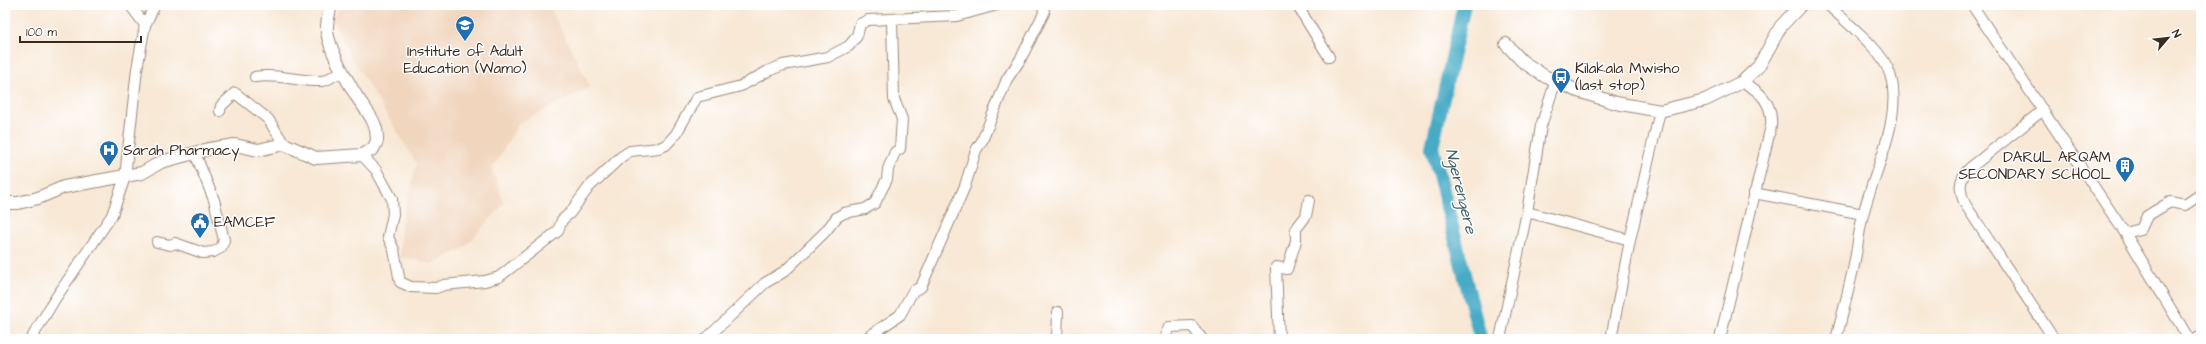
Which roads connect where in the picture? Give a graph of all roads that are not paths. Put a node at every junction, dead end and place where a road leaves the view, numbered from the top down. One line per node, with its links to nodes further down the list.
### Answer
1 (130, 5): 11 (street)
2 (155, 5): 11 (street)
3 (331, 5): 14 (street)
4 (997, 5): 10 (street)
5 (1043, 5): 39 (street)
6 (1297, 5): 13 (street)
7 (1801, 5): 17 (street)
8 (1828, 5): 30 (street)
9 (1972, 5): 18 (street)
10 (892, 20): 23 (street); 38 (street)
11 (146, 25): 24 (street)
12 (1506, 44): 16 (street)
13 (1329, 57)
14 (344, 74): 15 (street); 23 (street)
15 (255, 77)
16 (1556, 80): 20 (street); 29 (street)
17 (1742, 82): 20 (street); 25 (street)
18 (2043, 110): 31 (street); 48 (street)
19 (220, 111): 21 (street)
20 (1660, 111): 32 (street)
21 (284, 144): 22 (street); 23 (street)
22 (195, 153): 24 (street); 33 (street)
23 (362, 155)
24 (126, 177): 28 (street); 37 (street)
25 (1754, 194): 30 (street); 46 (street)
26 (2201, 194): 31 (street)
27 (1309, 200): 43 (street)
28 (5, 203)
29 (1527, 212): 32 (street); 44 (street)
30 (1863, 214): 47 (street)
31 (2125, 233): 36 (street)
32 (1630, 240): 45 (street)
33 (157, 242)
34 (1058, 312): 40 (street)
35 (2201, 336): 36 (street)
36 (2188, 338)
37 (31, 339)
38 (706, 339)
39 (865, 339)
40 (1057, 339)
41 (1164, 339): 42 (street)
42 (1202, 339)
43 (1279, 339)
44 (1500, 339)
45 (1611, 339)
46 (1720, 339)
47 (1836, 339)
48 (2054, 339)

